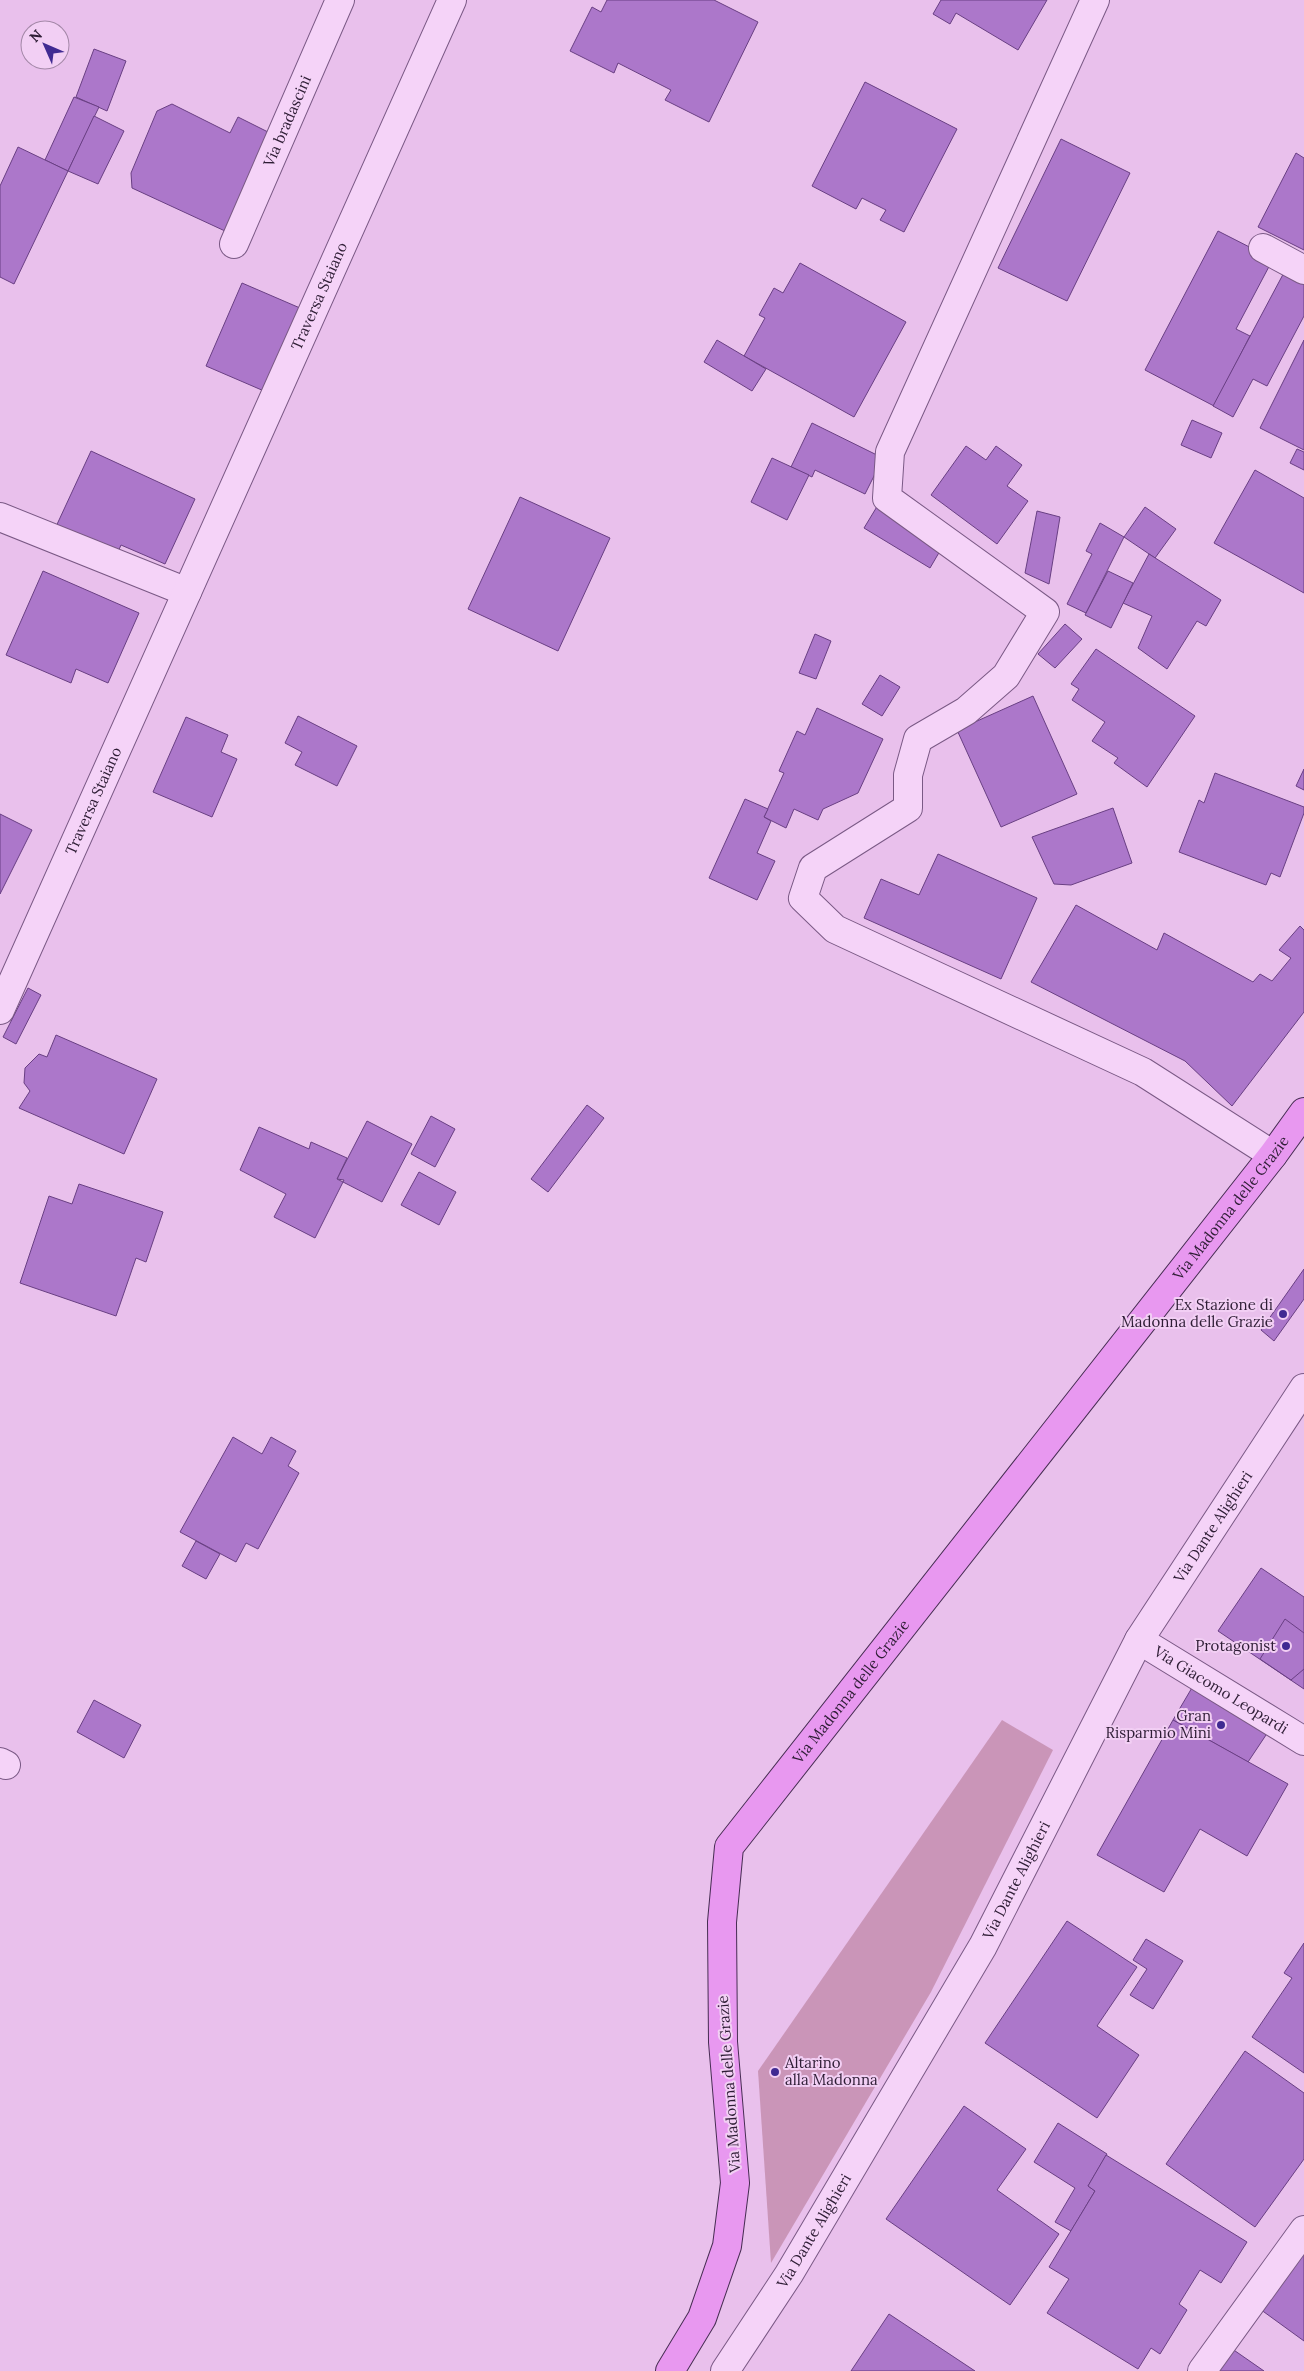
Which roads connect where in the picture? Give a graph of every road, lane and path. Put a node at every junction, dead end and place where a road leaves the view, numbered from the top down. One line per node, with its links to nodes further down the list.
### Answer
1 (340, 0): 4 (street, Via bradascini)
2 (452, 0): 8 (street, Traversa Staiano)
3 (1095, 0): 11 (street)
4 (234, 244)
5 (1263, 248): 6 (street)
6 (1304, 270)
7 (0, 517): 8 (street)
8 (187, 592): 9 (street, Traversa Staiano)
9 (0, 1010)
10 (1304, 1112): 11 (main road, Via Madonna delle Grazie)
11 (1273, 1155): 16 (main road, Via Madonna delle Grazie)
12 (1304, 1388): 13 (street, Via Dante Alighieri)
13 (1139, 1640): 14 (street, Via Giacomo Leopardi); 17 (street, Via Dante Alighieri)
14 (1304, 1741)
15 (1304, 2230): 18 (street)
16 (670, 2371)
17 (725, 2371)
18 (1202, 2371)

